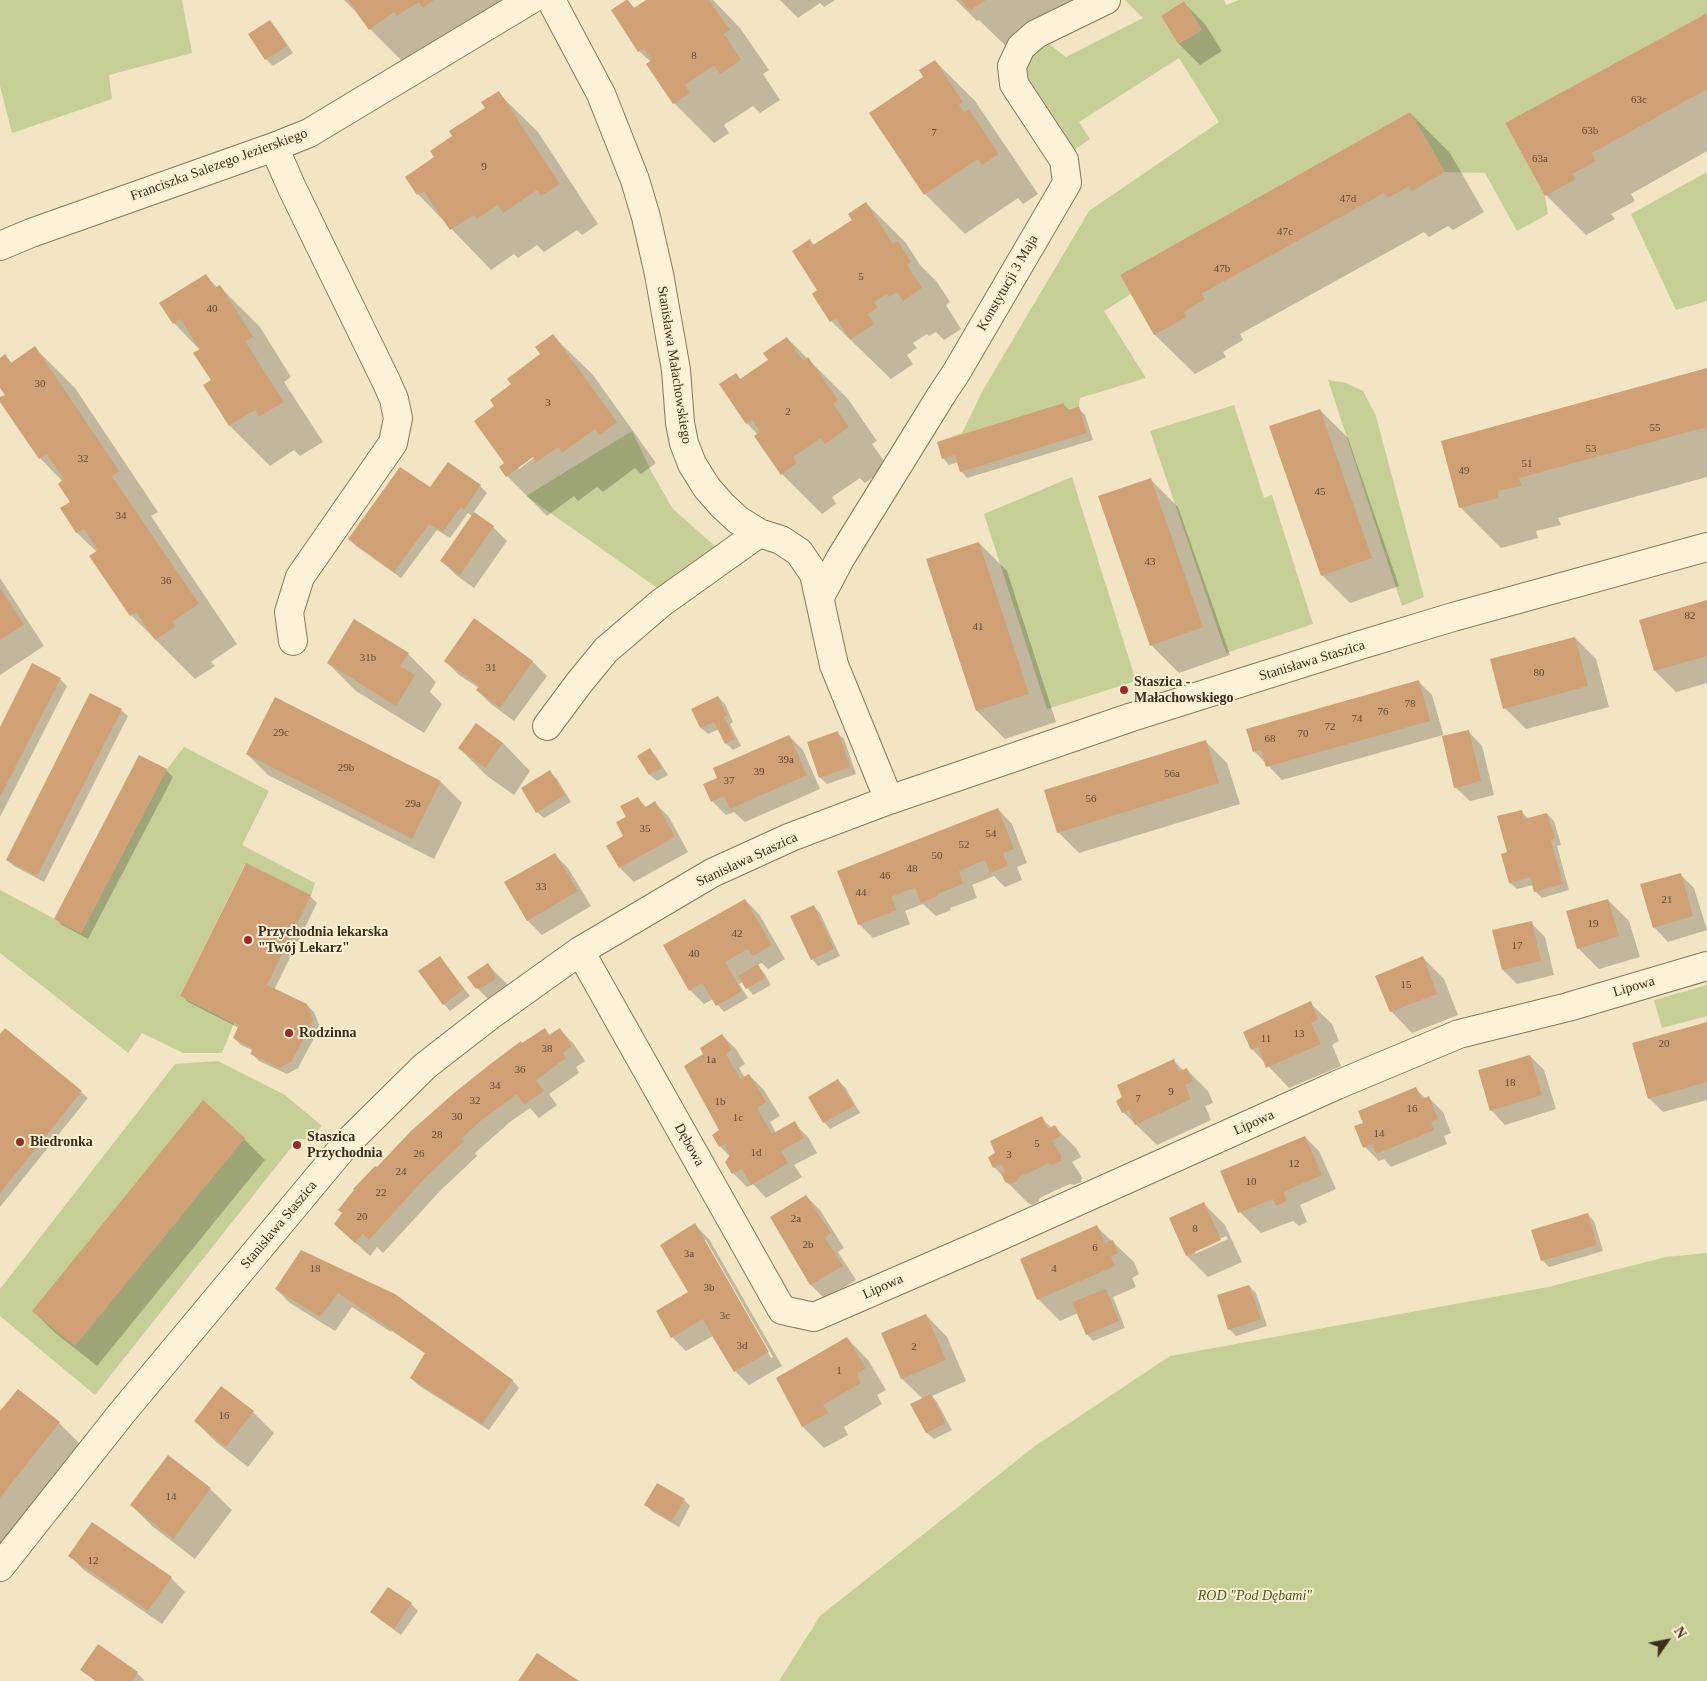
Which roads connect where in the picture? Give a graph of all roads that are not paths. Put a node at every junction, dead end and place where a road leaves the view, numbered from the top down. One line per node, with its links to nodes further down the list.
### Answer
1 (530, 0): 4 (street, Franciszka Salezego Jezierskiego)
2 (551, 0): 6 (street, Stanisława Małachowskiego)
3 (1106, 0): 8 (street, Konstytucji 3 Maja)
4 (274, 147): 5 (street, Franciszka Salezego Jezierskiego); 9 (street)
5 (0, 246)
6 (759, 533): 8 (street, Stanisława Małachowskiego); 10 (street)
7 (1707, 547): 11 (street, Stanisława Staszica)
8 (820, 597): 11 (street, Stanisława Małachowskiego)
9 (293, 641)
10 (547, 726)
11 (889, 800): 12 (street, Stanisława Staszica)
12 (580, 951): 14 (street, Dębowa); 15 (street, Stanisława Staszica)
13 (1707, 966): 14 (street, Lipowa)
14 (814, 1317)
15 (0, 1567)

